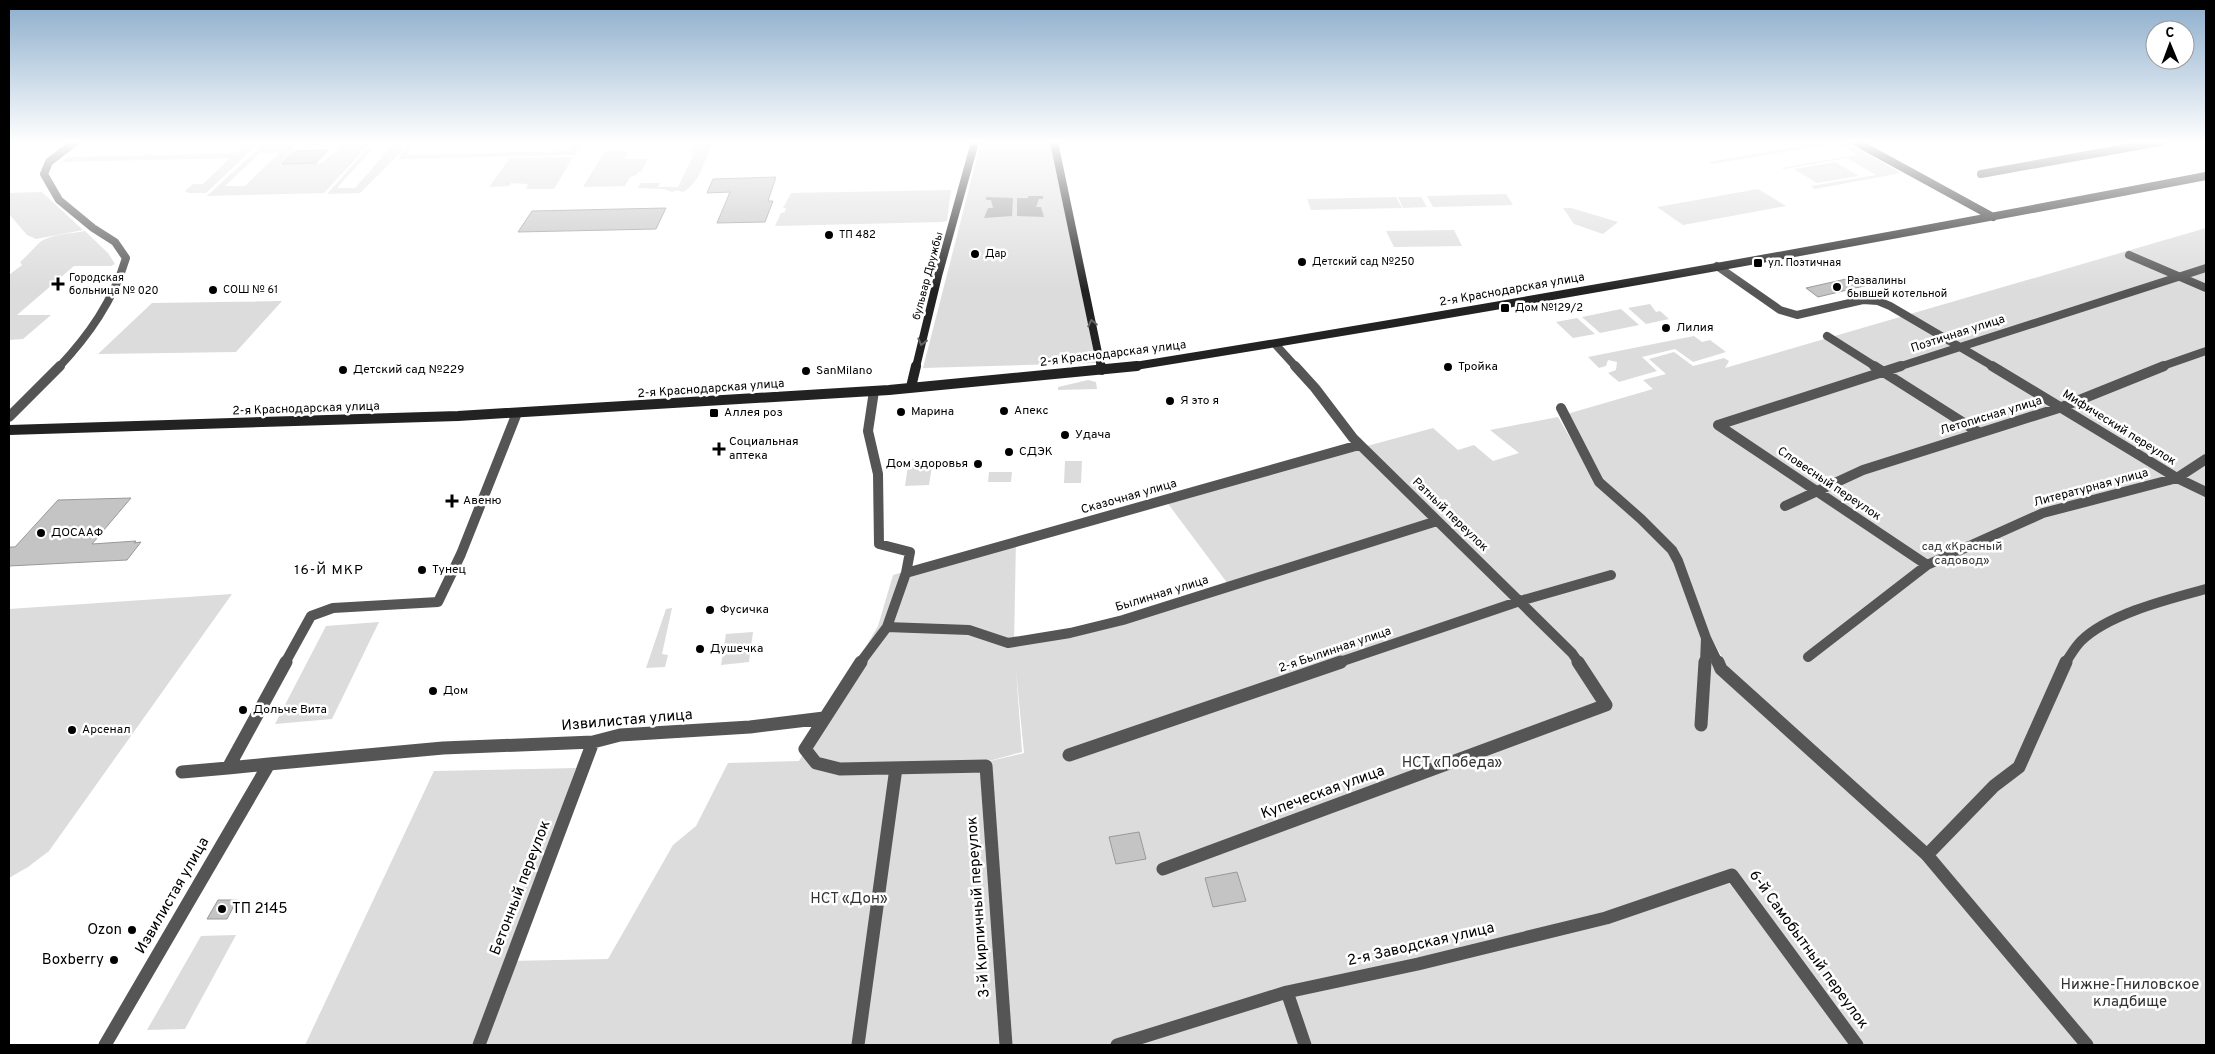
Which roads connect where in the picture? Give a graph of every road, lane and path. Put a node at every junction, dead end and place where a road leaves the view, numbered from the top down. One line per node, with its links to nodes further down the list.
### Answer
1 (54, 191): 23 (street)
2 (961, 191): 18 (street, бульвар Дружбы, one-way to 18)
3 (1064, 191): 16 (street, one-way to 3)
4 (1945, 191): 6 (street)
5 (2127, 191): 6 (street, 2-я Краснодарская улица)
6 (1992, 217): 8 (street, 2-я Краснодарская улица)
7 (2129, 255): 10 (street)
8 (1718, 266): 13 (street, 2-я Краснодарская улица); 14 (street, Мифический переулок)
9 (2206, 268): 10 (street, Поэтичная улица)
10 (2179, 277): 11 (street); 14 (street, Поэтичная улица)
11 (2206, 288)
12 (1827, 336): 17 (street)
13 (1275, 344): 16 (street, 2-я Краснодарская улица); 27 (street, Ратный переулок)
14 (1958, 347): 17 (street, Поэтичная улица); 20 (street, Мифический переулок)
15 (2206, 351): 20 (street, Летописная улица)
16 (1102, 369): 18 (street, 2-я Краснодарская улица)
17 (1881, 371): 24 (street, Поэтичная улица); 26 (street)
18 (911, 385): 19 (street, 2-я Краснодарская улица)
19 (874, 391): 22 (street, 2-я Краснодарская улица); 35 (street)
20 (2062, 407): 26 (street, Летописная улица); 29 (street, Мифический переулок)
21 (1561, 408): 40 (street)
22 (517, 413): 25 (street, 2-я Краснодарская улица); 48 (street)
23 (9, 417)
24 (1718, 425): 30 (street, Словесный переулок)
25 (9, 430)
26 (1978, 432): 30 (street, Летописная улица)
27 (1359, 445): 33 (street, Ратный переулок); 35 (street, Сказочная улица)
28 (2206, 460): 29 (street, Литературная улица)
29 (2177, 478): 31 (street, Мифический переулок); 34 (street, Литературная улица)
30 (1816, 490): 32 (street, Летописная улица); 34 (street, Словесный переулок)
31 (2206, 492)
32 (1785, 506)
33 (1437, 521): 38 (street, Ратный переулок); 39 (street, Былинная улица)
34 (1927, 564): 41 (street, Литературная улица)
35 (906, 573): 39 (street)
36 (1611, 575): 38 (street, 2-я Былинная улица)
37 (2206, 588): 51 (street)
38 (1520, 601): 42 (street, Ратный переулок); 46 (street, 2-я Былинная улица)
39 (887, 627): 43 (street)
40 (1706, 638): 44 (street); 51 (street)
41 (1808, 657)
42 (1606, 705): 52 (street, Купеческая улица)
43 (824, 718): 45 (street, Извилистая улица); 49 (street)
44 (1701, 725)
45 (593, 742): 47 (street, Извилистая улица); 56 (street, Бетонный переулок)
46 (1068, 755)
47 (269, 764): 48 (street, Извилистая улица); 55 (street, Извилистая улица)
48 (228, 768): 50 (street, Извилистая улица)
49 (896, 768): 57 (street); 58 (street, 3-й Кирпичный переулок)
50 (182, 772)
51 (1927, 855): 62 (street)
52 (1163, 869)
53 (1732, 874): 54 (street, 2-я Заводская улица); 61 (street, 6-й Самобытный переулок)
54 (1287, 992): 59 (street, 2-я Заводская улица); 60 (street)
55 (104, 1045)
56 (479, 1045)
57 (858, 1045)
58 (1006, 1045)
59 (1117, 1045)
60 (1305, 1045)
61 (1857, 1045)
62 (2087, 1045)

